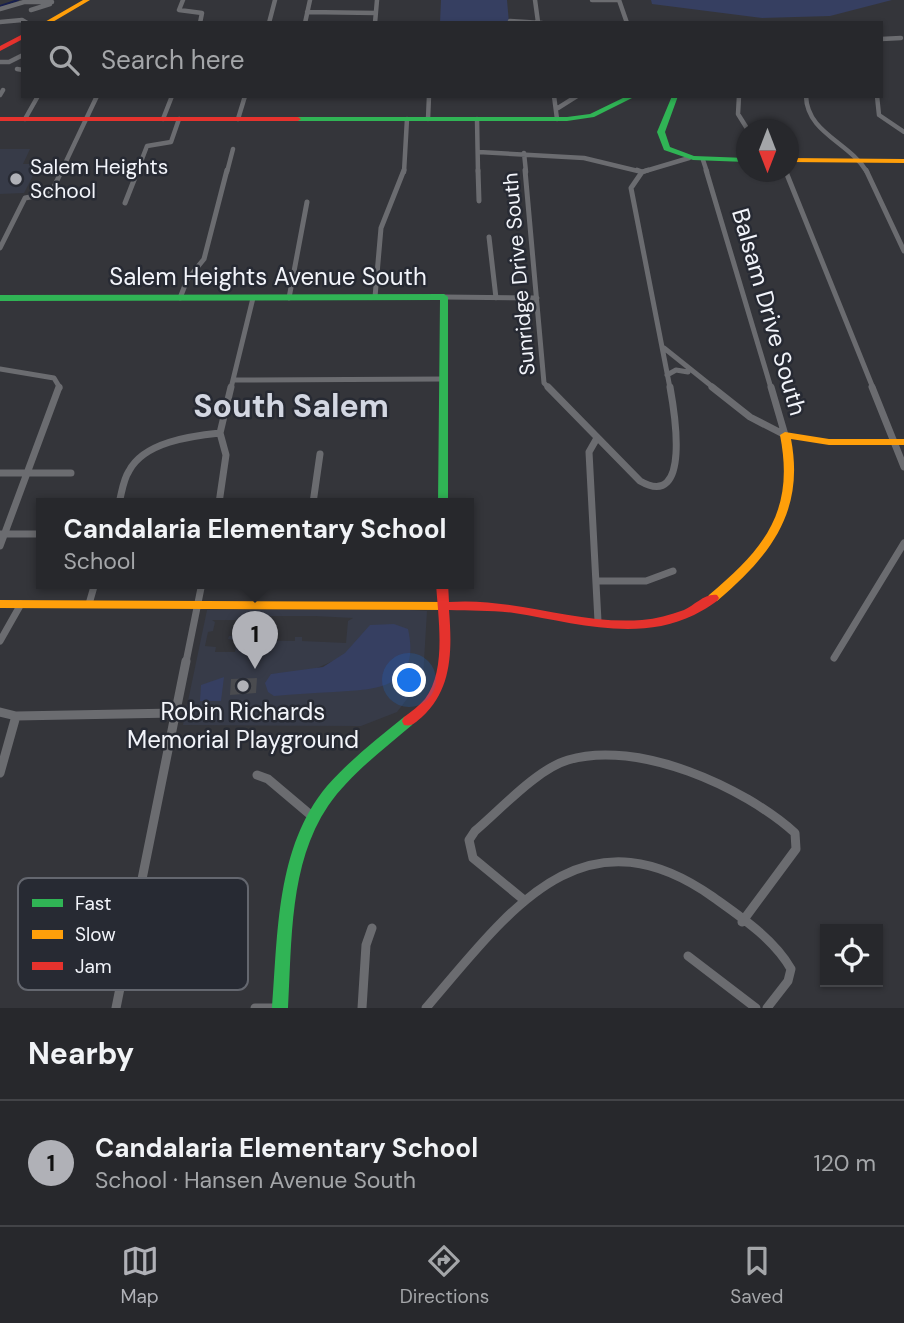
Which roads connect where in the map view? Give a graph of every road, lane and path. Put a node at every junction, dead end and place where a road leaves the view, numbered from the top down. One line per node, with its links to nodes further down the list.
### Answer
1 (87, 0): 15 (street)
2 (183, 0): 16 (street)
3 (275, 0): 17 (street)
4 (310, 0): 12 (street)
5 (377, 0): 13 (street)
6 (535, 0): 20 (street)
7 (592, 0): 8 (street)
8 (619, 0): 21 (street)
9 (53, 1): 10 (street); 11 (street)
10 (0, 9)
11 (31, 10)
12 (307, 12): 13 (street); 18 (street)
13 (376, 13): 19 (street)
14 (24, 21): 22 (street)
15 (50, 21)
16 (200, 21)
17 (270, 21)
18 (305, 21)
19 (375, 21)
20 (540, 21)
21 (626, 21)
22 (0, 22)
23 (21, 37): 26 (street)
24 (901, 38): 25 (street)
25 (883, 39)
26 (0, 48)
27 (21, 56): 28 (street)
28 (0, 62)
29 (37, 98): 43 (street)
30 (96, 98): 44 (street)
31 (171, 98): 45 (street)
32 (243, 98): 47 (street)
33 (429, 98): 49 (street)
34 (554, 98): 41 (street)
35 (575, 98): 41 (street)
36 (629, 98): 41 (street)
37 (674, 98): 56 (street)
38 (739, 98): 51 (street)
39 (806, 98): 60 (street)
40 (877, 98): 52 (street)
41 (558, 113): 50 (street)
42 (0, 119): 43 (street)
43 (24, 119): 44 (street)
44 (86, 119): 45 (street); 68 (street)
45 (163, 119): 46 (street)
46 (179, 119): 47 (street); 66 (street)
47 (238, 119): 48 (street)
48 (407, 119): 49 (street); 70 (street)
49 (428, 119): 50 (street)
50 (477, 119): 54 (street)
51 (741, 119)
52 (904, 132)
53 (233, 149): 72 (street)
54 (480, 152): 55 (street); 64 (street)
55 (524, 153): 62 (street); 77 (street, Sunridge Drive South)
56 (689, 158): 57 (street); 62 (street)
57 (704, 160): 58 (street); 85 (street, Balsam Drive South)
58 (736, 160)
59 (799, 160): 60 (street)
60 (859, 161): 61 (street); 69 (street)
61 (904, 161)
62 (642, 172): 78 (street)
63 (790, 182): 87 (street)
64 (479, 201)
65 (307, 202): 74 (street)
66 (125, 203)
67 (489, 237): 76 (street)
68 (0, 248)
69 (904, 251)
70 (375, 297): 74 (street, Salem Heights Avenue South); 75 (street, Salem Heights Avenue South)
71 (0, 298): 72 (street, Salem Heights Avenue South)
72 (180, 298): 73 (street, Salem Heights Avenue South)
73 (253, 298): 74 (street, Salem Heights Avenue South); 83 (street)
74 (289, 298)
75 (444, 298): 76 (street, Salem Heights Avenue South); 82 (street)
76 (496, 298): 77 (street, Salem Heights Avenue South)
77 (537, 299): 86 (street, Sunridge Drive South)
78 (664, 348): 80 (street); 81 (street)
79 (0, 369): 90 (street)
80 (692, 373): 81 (street); 85 (street)
81 (667, 375): 86 (street)
82 (444, 379): 83 (street); 96 (street)
83 (233, 380): 84 (street)
84 (220, 433): 93 (street); 94 (street)
85 (785, 435): 87 (street); 111 (street)
86 (597, 438): 102 (street)
87 (900, 442): 89 (street)
88 (320, 454): 95 (street)
89 (904, 467)
90 (28, 472): 91 (street); 92 (street); 97 (street)
91 (72, 472)
92 (0, 473)
93 (120, 498)
94 (220, 498)
95 (314, 498)
96 (443, 498)
97 (2, 534): 98 (street); 100 (street)
98 (36, 534)
99 (904, 542): 113 (street)
100 (0, 546)
101 (673, 571): 102 (street)
102 (596, 581): 111 (street)
103 (93, 589): 109 (street)
104 (201, 589): 106 (street)
105 (442, 589): 110 (street)
106 (198, 603): 109 (street); 110 (street); 115 (street)
107 (0, 604): 108 (street)
108 (21, 604): 109 (street); 112 (street)
109 (89, 604)
110 (442, 605): 111 (street); 119 (street)
111 (598, 621)
112 (0, 641)
113 (834, 657)
114 (0, 712): 116 (street)
115 (175, 713): 116 (street); 120 (street)
116 (16, 716): 117 (street)
117 (0, 772)
118 (257, 775): 119 (street)
119 (313, 817): 128 (street)
120 (142, 878)
121 (524, 900): 122 (street); 122 (street); 130 (street)
122 (742, 922): 132 (street)
123 (372, 928): 129 (street)
124 (688, 956): 131 (street)
125 (120, 990): 126 (street)
126 (116, 1008)
127 (255, 1008): 128 (street)
128 (280, 1008)
129 (362, 1008)
130 (426, 1008)
131 (756, 1008)
132 (767, 1008)

